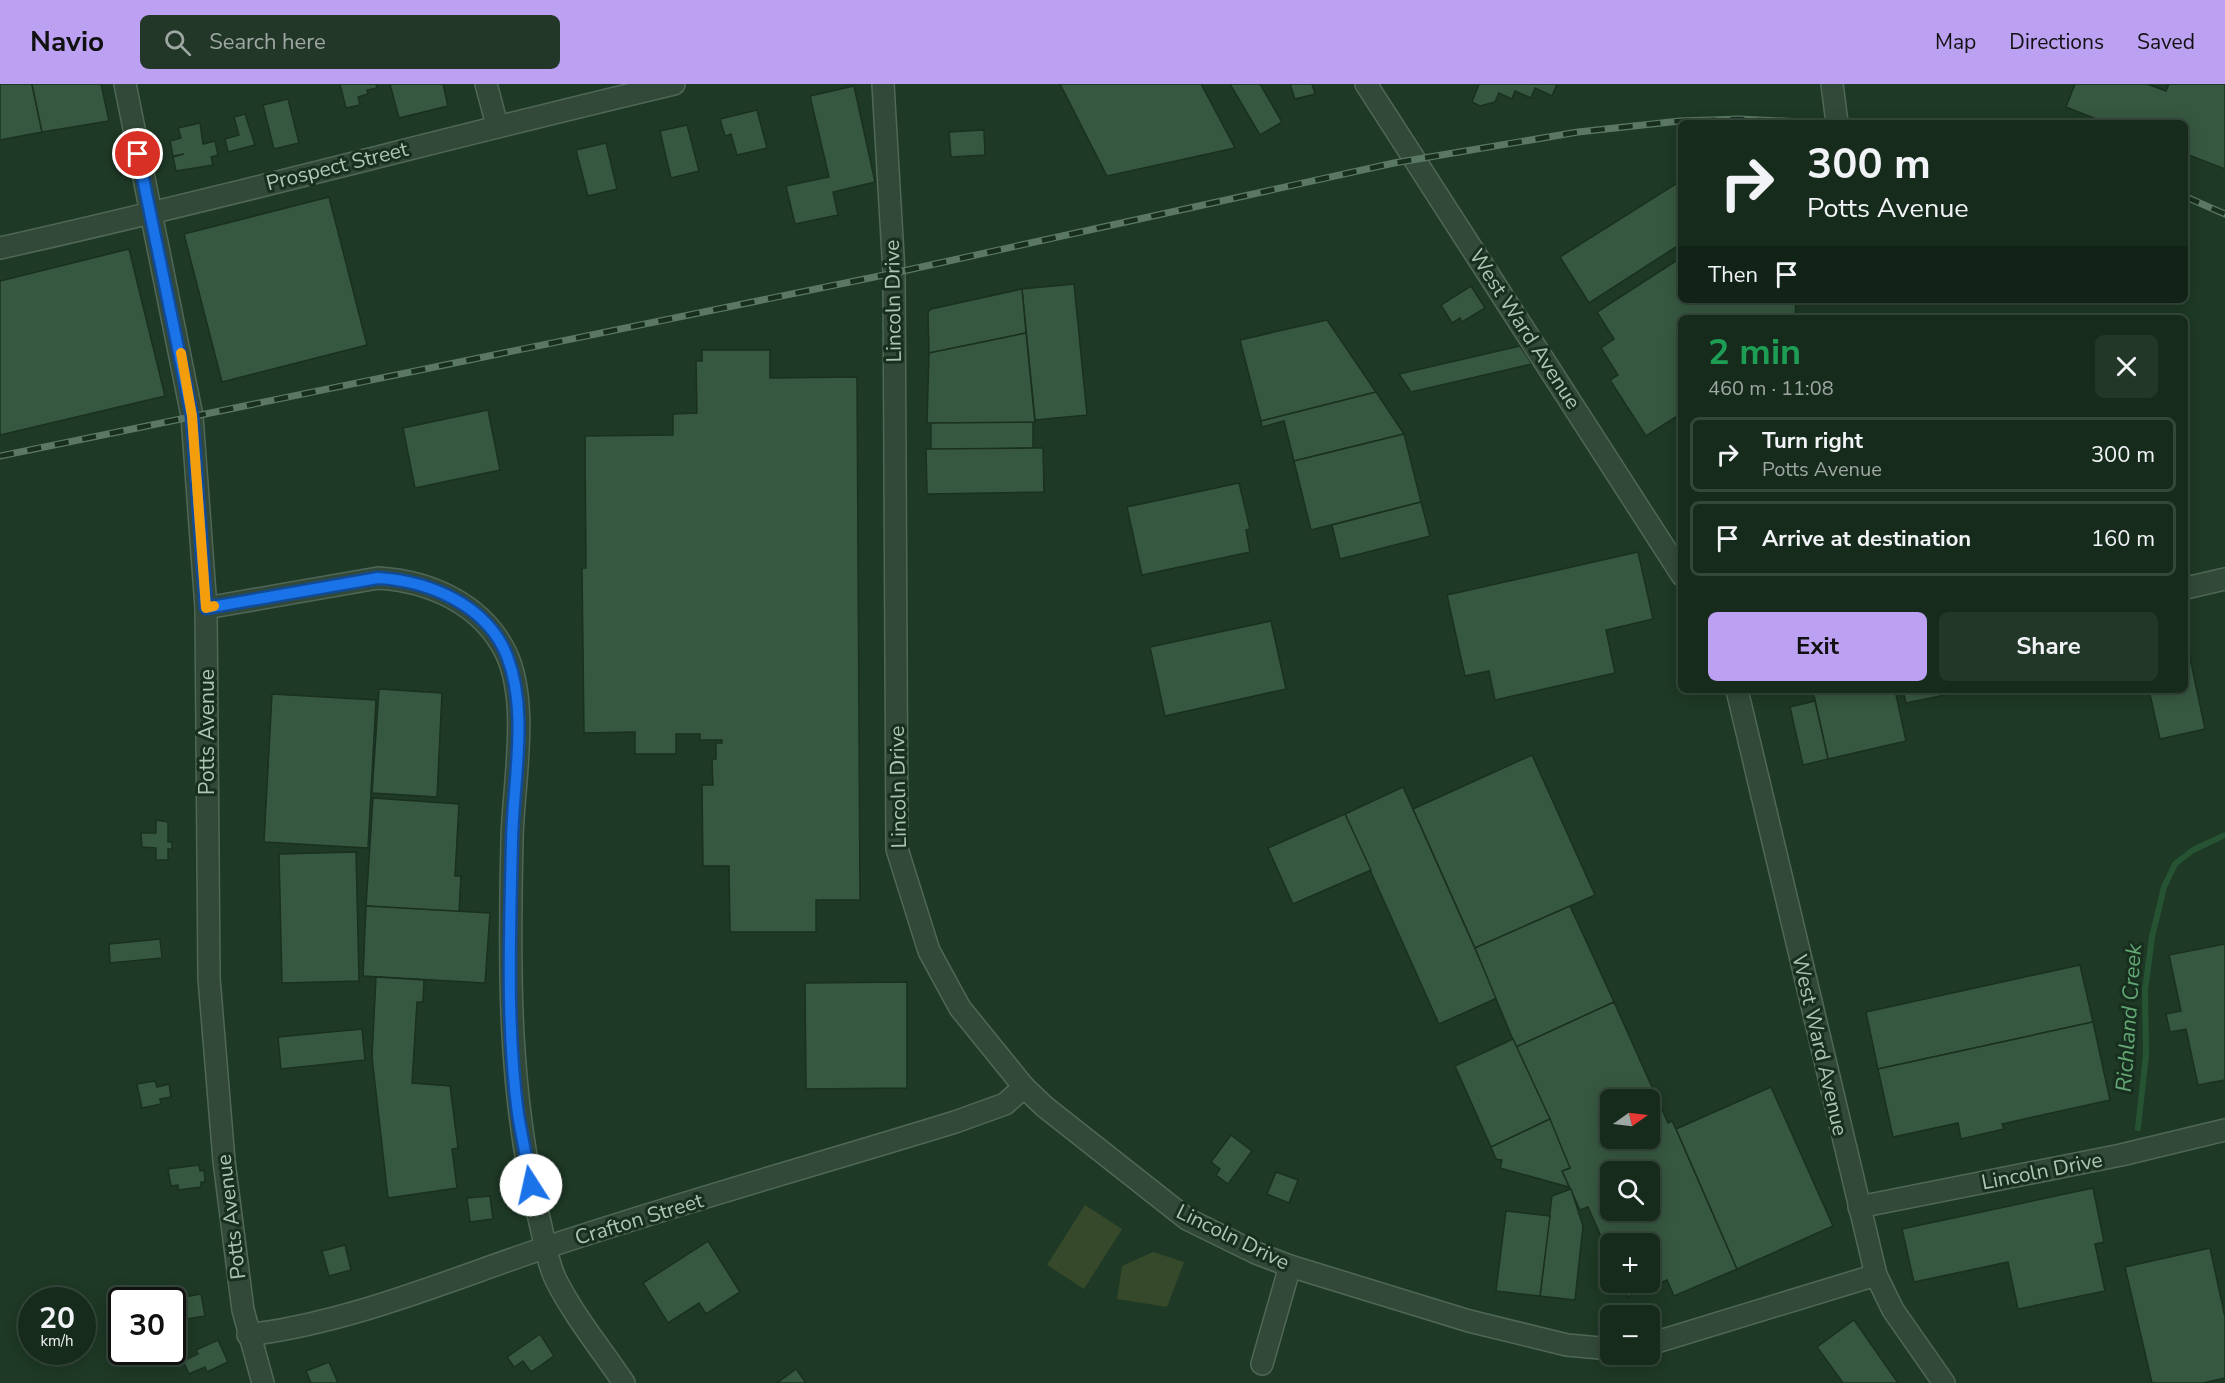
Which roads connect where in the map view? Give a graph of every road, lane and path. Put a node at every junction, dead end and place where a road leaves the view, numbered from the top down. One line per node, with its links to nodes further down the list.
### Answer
1 (125, 84): 9 (street, Potts Avenue)
2 (486, 84): 8 (street)
3 (674, 84): 8 (street, Prospect Street)
4 (883, 84): 16 (street, Lincoln Drive)
5 (1366, 84): 11 (street, West Ward Avenue)
6 (1832, 84): 7 (street)
7 (1838, 120)
8 (497, 125): 9 (street, Prospect Street)
9 (150, 214): 10 (street, Prospect Street); 14 (street, Potts Avenue)
10 (0, 248)
11 (1678, 569)
12 (2225, 579): 13 (street)
13 (2188, 588)
14 (206, 608): 19 (street); 22 (street, Potts Avenue)
15 (1738, 693): 18 (street, West Ward Avenue)
16 (1024, 1087): 19 (street, Crafton Street); 20 (street, Lincoln Drive)
17 (2225, 1130): 18 (street, Lincoln Drive)
18 (1859, 1207): 21 (street, West Ward Avenue)
19 (547, 1247): 22 (street, Crafton Street); 27 (street)
20 (1290, 1266): 24 (street, Lincoln Drive); 25 (street)
21 (1876, 1275): 23 (street); 28 (street, West Ward Avenue)
22 (248, 1335): 26 (street, Potts Avenue)
23 (1660, 1341)
24 (1600, 1348)
25 (1262, 1364)
26 (263, 1383)
27 (624, 1383)
28 (1944, 1383)

